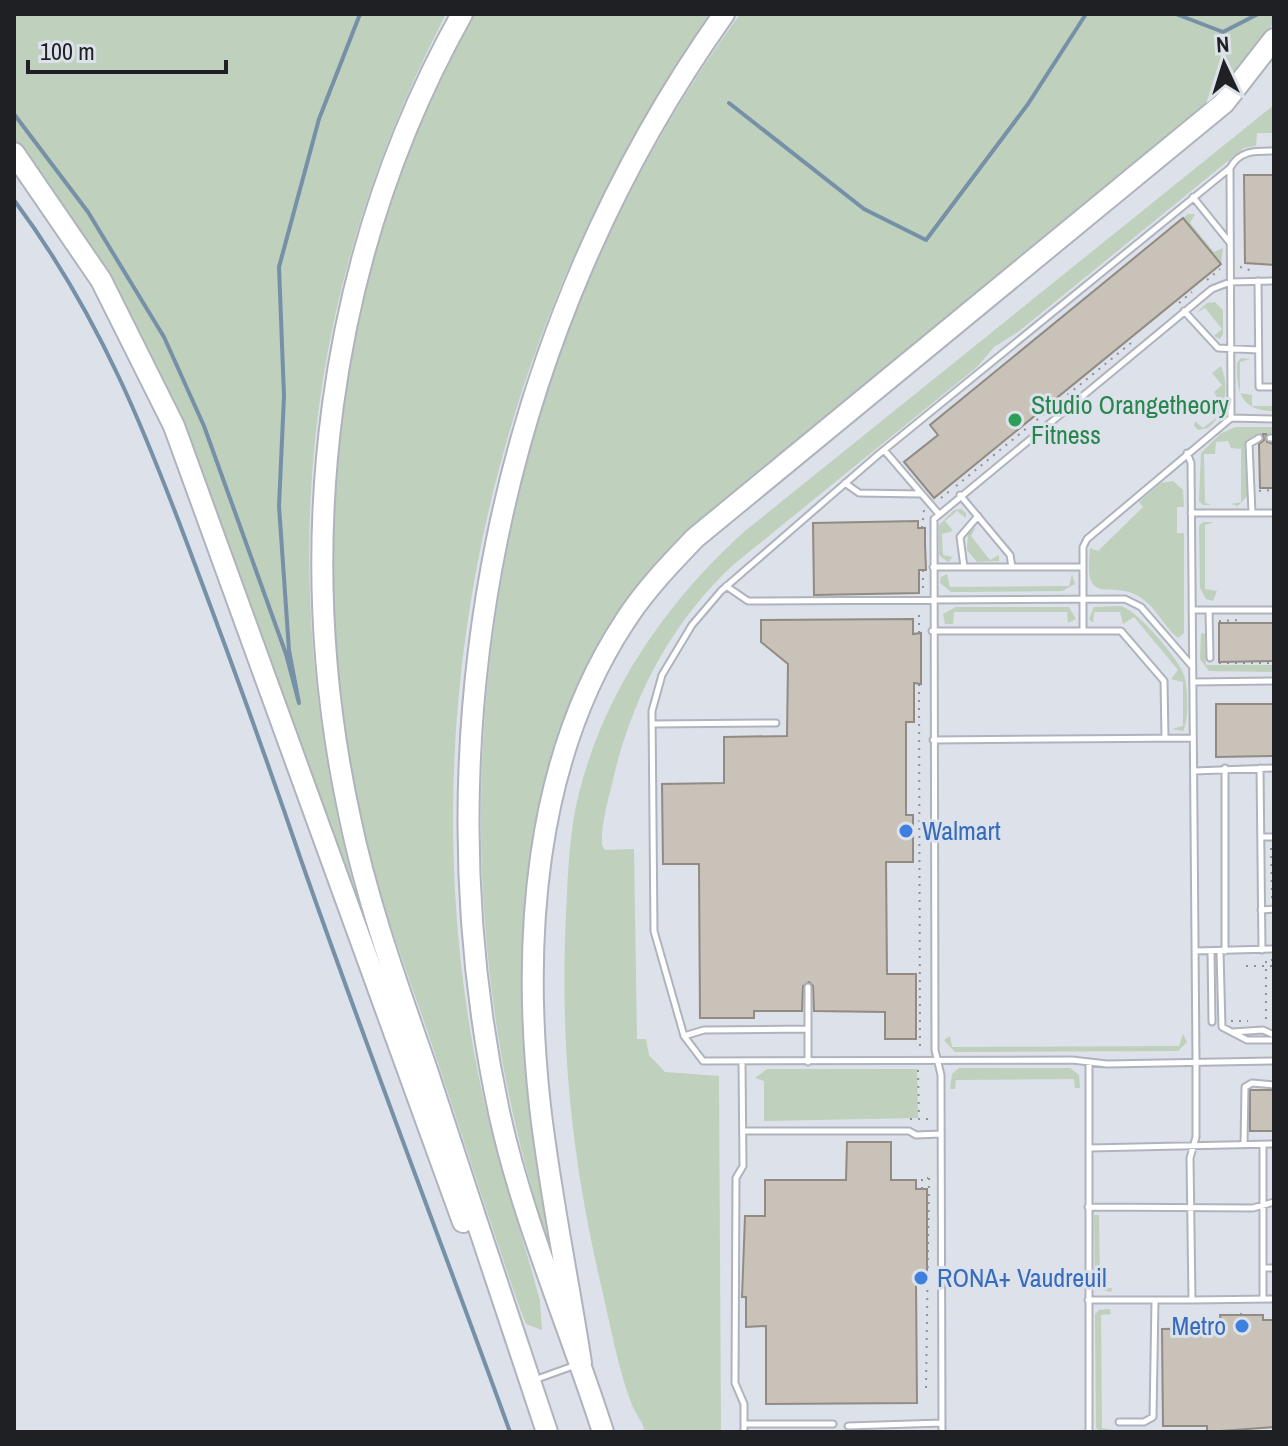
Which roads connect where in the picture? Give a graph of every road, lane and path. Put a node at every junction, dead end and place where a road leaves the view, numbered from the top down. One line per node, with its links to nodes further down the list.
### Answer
1 (462, 14): 138 (highway)
2 (724, 14): 135 (highway)
3 (1274, 39): 135 (highway)
4 (1274, 151): 6 (lane)
5 (14, 153): 138 (highway)
6 (1230, 168): 7 (lane); 8 (lane)
7 (1193, 197): 8 (lane); 26 (lane)
8 (1230, 243): 15 (lane)
9 (1222, 267): 12 (path)
10 (1240, 267): 11 (path)
11 (1258, 271)
12 (1204, 277)
13 (1258, 281): 14 (lane); 15 (lane); 20 (lane)
14 (1274, 281)
15 (1230, 282): 18 (lane); 21 (lane)
16 (1196, 289): 17 (path)
17 (1169, 311)
18 (1184, 311): 21 (lane); 34 (lane)
19 (1136, 339): 30 (path)
20 (1258, 350): 21 (lane); 22 (lane)
21 (1230, 351): 23 (lane)
22 (1274, 387)
23 (1231, 418): 24 (lane); 27 (lane)
24 (1274, 419)
25 (1259, 438): 39 (lane)
26 (884, 450): 29 (lane); 33 (lane)
27 (1187, 453): 38 (lane); 46 (lane)
28 (957, 479): 30 (path)
29 (845, 483): 33 (lane); 48 (lane)
30 (960, 483): 35 (path)
31 (1274, 490): 32 (path)
32 (1256, 491)
33 (922, 494): 37 (lane)
34 (960, 495): 37 (lane); 41 (lane)
35 (937, 502)
36 (925, 509): 42 (path)
37 (938, 513): 43 (lane)
38 (1191, 513): 39 (lane); 53 (lane)
39 (1252, 513): 40 (lane)
40 (1274, 513)
41 (978, 516): 44 (lane); 45 (lane)
42 (922, 528)
43 (933, 567): 44 (lane); 51 (lane)
44 (964, 567): 45 (lane)
45 (1012, 567): 46 (lane)
46 (1083, 567): 50 (lane)
47 (923, 570): 49 (path)
48 (726, 586): 51 (lane); 68 (lane)
49 (923, 593)
50 (1083, 599): 51 (lane); 58 (lane); 63 (lane)
51 (933, 600): 59 (lane)
52 (919, 607): 60 (path)
53 (1192, 610): 54 (lane); 63 (lane)
54 (1209, 610): 55 (lane); 61 (lane)
55 (1274, 610)
56 (1233, 618): 57 (path)
57 (1233, 623)
58 (1083, 630): 59 (lane); 69 (lane)
59 (932, 631): 71 (lane)
60 (919, 633)
61 (1210, 661): 62 (path)
62 (1274, 663)
63 (1192, 666): 65 (lane)
64 (1274, 681): 65 (lane)
65 (1193, 682): 70 (lane)
66 (919, 684): 77 (path)
67 (776, 723): 68 (lane)
68 (652, 724): 98 (lane)
69 (1165, 738): 70 (lane); 71 (lane)
70 (1193, 738): 75 (lane)
71 (933, 740): 101 (lane)
72 (1225, 768): 73 (lane); 75 (lane); 88 (lane)
73 (1260, 768): 74 (lane); 78 (lane)
74 (1274, 768)
75 (1194, 771): 86 (lane)
76 (913, 835): 77 (path)
77 (919, 835): 100 (path)
78 (1261, 837): 79 (lane); 83 (lane)
79 (1274, 837)
80 (1272, 848): 81 (path)
81 (1272, 900)
82 (1274, 909): 83 (lane)
83 (1261, 910): 85 (lane)
84 (1274, 949): 85 (lane)
85 (1262, 950): 88 (lane)
86 (1195, 951): 87 (lane); 102 (lane)
87 (1211, 951): 88 (lane); 95 (lane)
88 (1223, 951): 97 (lane)
89 (1274, 960): 91 (path)
90 (1246, 966): 91 (path)
91 (1266, 966): 92 (path); 94 (path)
92 (1273, 966)
93 (808, 987): 96 (lane)
94 (1226, 1021)
95 (1212, 1022)
96 (808, 1029): 98 (lane); 104 (lane)
97 (1232, 1032): 99 (lane); 99 (lane)
98 (684, 1036): 106 (lane)
99 (1274, 1037)
100 (919, 1056)
101 (937, 1061): 104 (lane); 105 (lane); 115 (lane)
102 (1196, 1061): 103 (lane); 105 (lane); 119 (lane)
103 (1274, 1061)
104 (808, 1062): 106 (lane)
105 (1089, 1062): 120 (lane)
106 (742, 1063): 112 (lane)
107 (918, 1068): 110 (path)
108 (1274, 1085): 117 (lane)
109 (910, 1119): 110 (path)
110 (919, 1119): 111 (path)
111 (931, 1119)
112 (743, 1131): 115 (lane); 142 (lane)
113 (1248, 1131): 114 (path)
114 (1274, 1131)
115 (941, 1134): 141 (lane)
116 (1274, 1144): 118 (lane)
117 (1244, 1145): 118 (lane); 119 (lane)
118 (1263, 1145): 123 (lane)
119 (1193, 1146): 120 (lane); 125 (lane)
120 (1089, 1148): 124 (lane)
121 (922, 1189): 133 (path)
122 (1274, 1202): 123 (lane)
123 (1263, 1205): 125 (lane); 126 (lane)
124 (1088, 1207): 125 (lane); 130 (lane)
125 (1191, 1208): 132 (lane)
126 (1263, 1268): 127 (lane); 128 (lane)
127 (1274, 1268)
128 (1263, 1299): 129 (lane); 132 (lane)
129 (1274, 1299)
130 (1088, 1300): 131 (lane); 149 (lane)
131 (1155, 1300): 132 (lane); 140 (lane)
132 (1192, 1300)
133 (926, 1333): 134 (path); 137 (path)
134 (932, 1333)
135 (581, 1363): 138 (lane); 146 (highway)
136 (917, 1381): 137 (path)
137 (926, 1381): 139 (path)
138 (527, 1382): 145 (highway)
139 (932, 1387)
140 (1119, 1422)
141 (942, 1423): 144 (lane); 148 (lane)
142 (744, 1424): 143 (lane); 147 (lane)
143 (833, 1424)
144 (848, 1426)
145 (545, 1432)
146 (603, 1432)
147 (744, 1432)
148 (942, 1432)
149 (1089, 1432)

